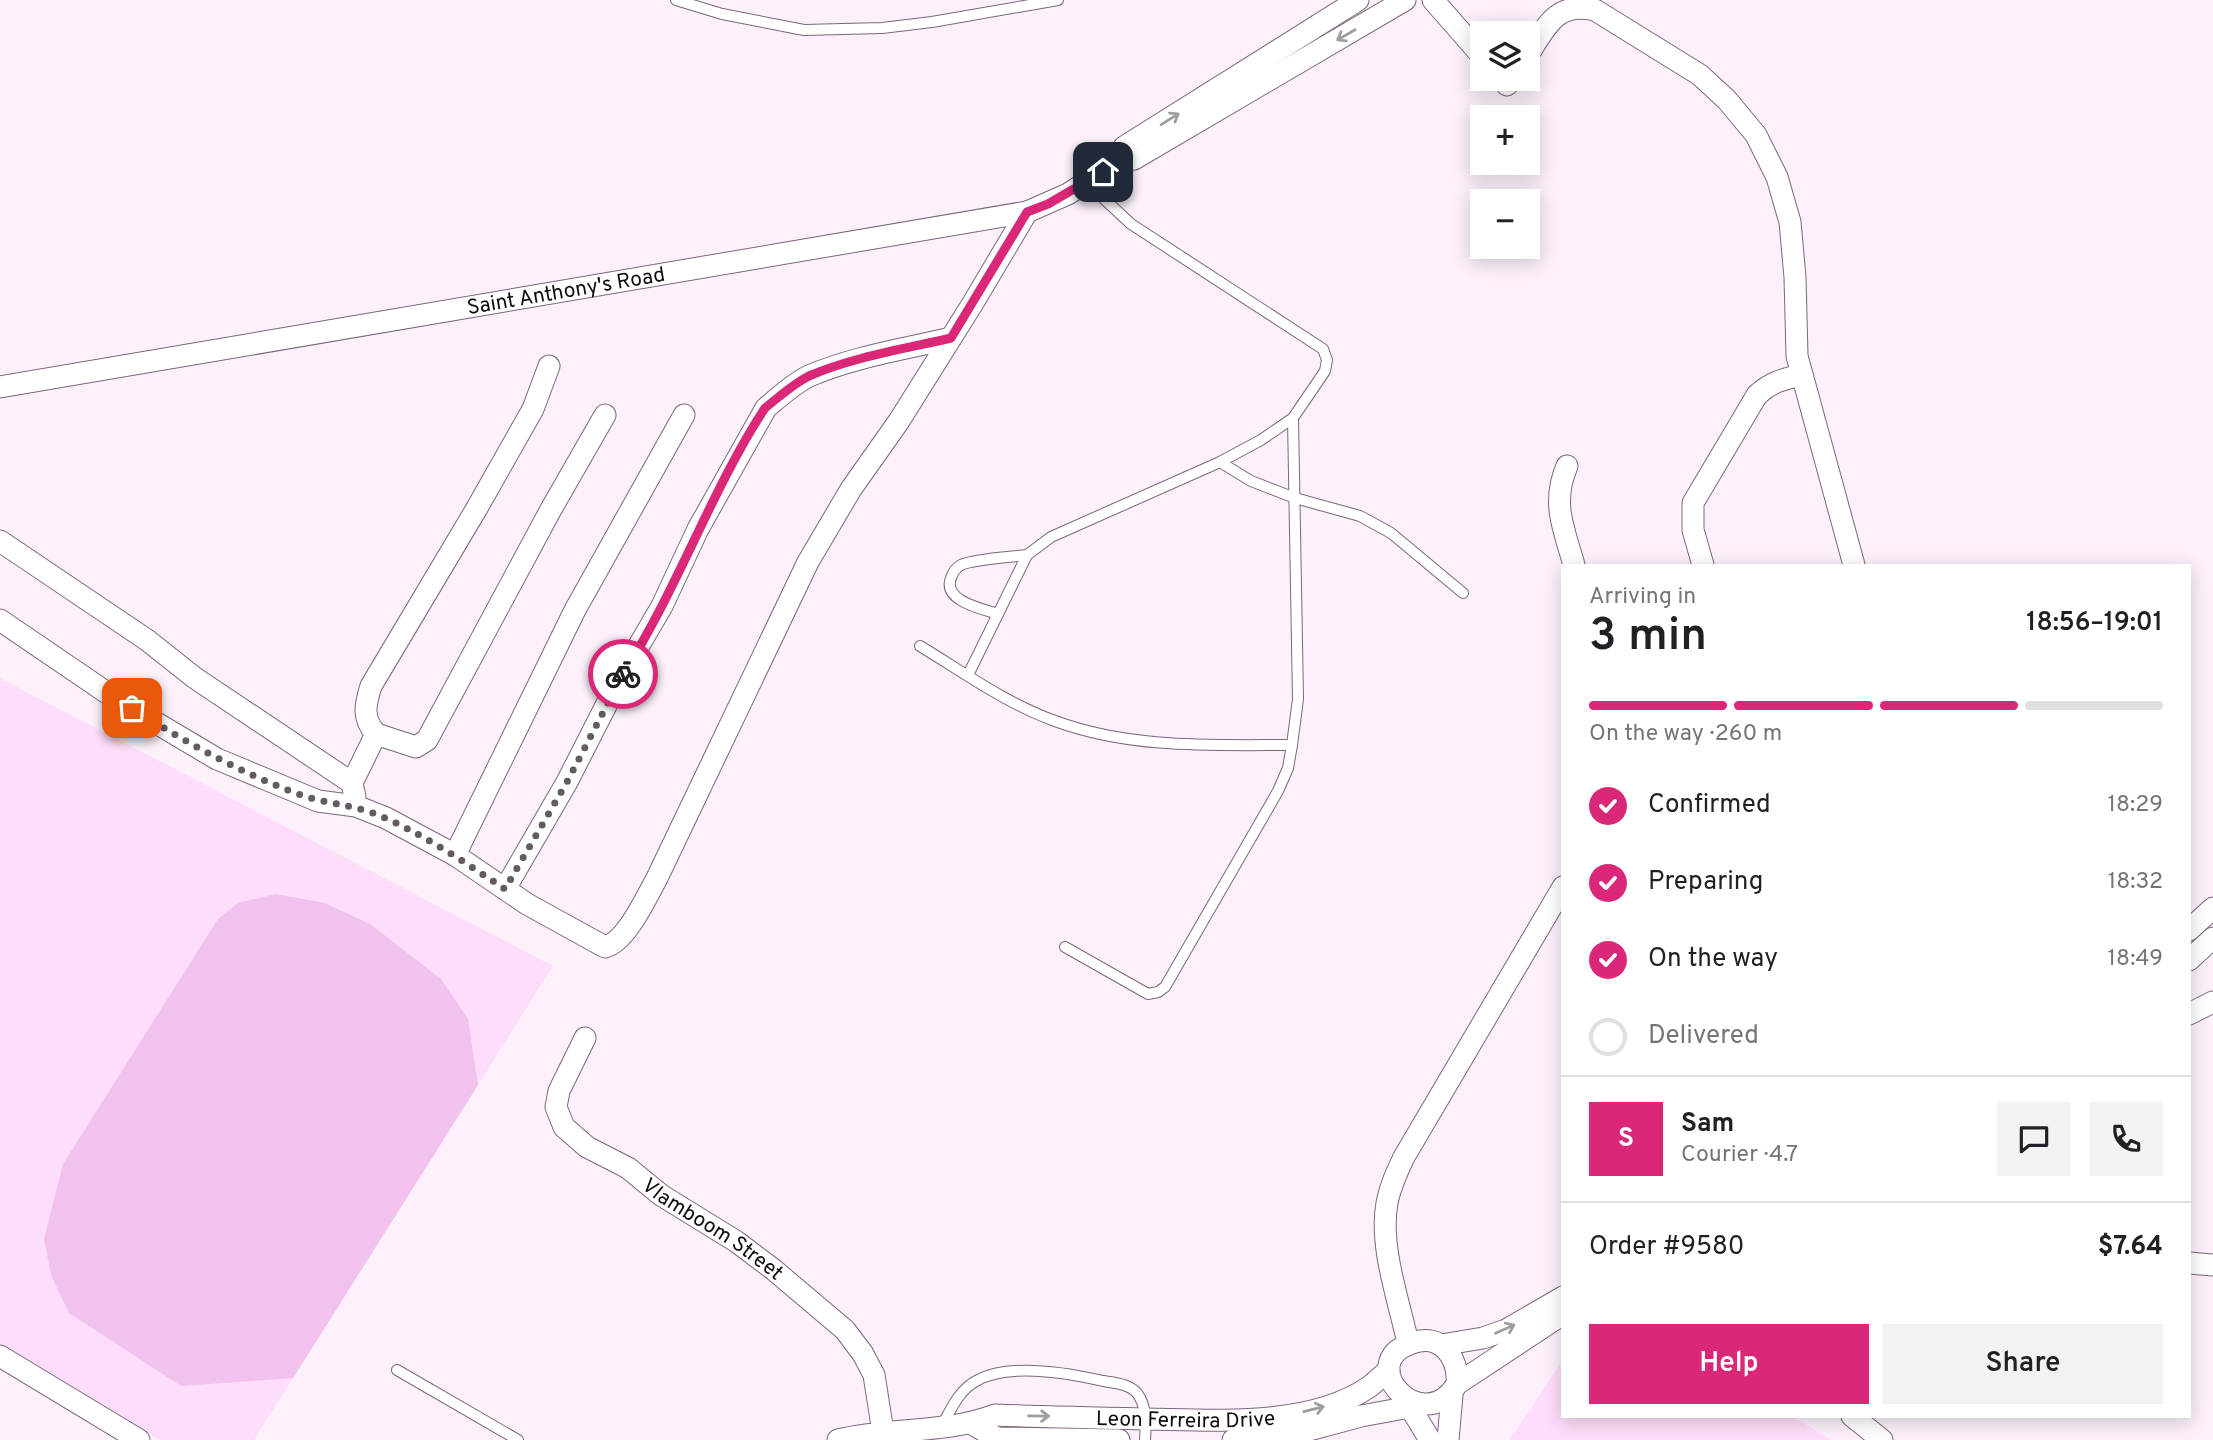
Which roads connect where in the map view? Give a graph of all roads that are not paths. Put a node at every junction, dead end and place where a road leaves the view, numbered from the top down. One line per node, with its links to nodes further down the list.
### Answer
1 (677, 0): 2 (lane)
2 (1058, 0)
3 (1358, 0): 8 (street, one-way to 3)
4 (1405, 0): 8 (street, one-way to 8)
5 (1433, 0): 7 (street)
6 (1540, 37): 13 (street)
7 (1470, 42)
8 (1119, 161): 9 (street, Saint Anthony's Road)
9 (1087, 183): 10 (street, Saint Anthony's Road); 17 (lane)
10 (1027, 212): 11 (street); 14 (street, Saint Anthony's Road)
11 (951, 338): 36 (street); 36 (street)
12 (549, 366): 31 (street)
13 (1802, 375): 24 (street); 25 (street)
14 (0, 387)
15 (605, 415): 31 (street)
16 (684, 415): 35 (street)
17 (1293, 418): 18 (lane); 20 (lane)
18 (1220, 462): 20 (lane); 22 (lane)
19 (1567, 466): 23 (street)
20 (1294, 498): 26 (lane); 32 (lane)
21 (0, 541): 33 (street)
22 (1027, 555): 27 (lane); 27 (lane)
23 (1574, 564)
24 (1703, 564)
25 (1854, 564)
26 (1462, 593)
27 (998, 614): 30 (lane)
28 (0, 620): 34 (street)
29 (920, 646): 30 (lane)
30 (968, 675): 32 (lane)
31 (376, 734): 33 (street)
32 (1292, 745): 41 (lane)
33 (352, 783): 34 (street)
34 (356, 806): 35 (street)
35 (455, 856): 36 (street)
36 (505, 889)
37 (1557, 911): 50 (street)
38 (2212, 911): 39 (street)
39 (2191, 928)
40 (2213, 938): 42 (street)
41 (1065, 947)
42 (2191, 958)
43 (2213, 1002): 44 (street)
44 (2191, 1013)
45 (585, 1038): 60 (street, Vlamboom Street)
46 (2191, 1263): 47 (street)
47 (2213, 1265)
48 (1561, 1298): 51 (street, one-way to 48)
49 (1561, 1315): 55 (street)
50 (1408, 1343): 51 (street); 54 (street)
51 (1441, 1345): 55 (street)
52 (0, 1356): 62 (street)
53 (397, 1370): 63 (lane)
54 (1389, 1370): 56 (street); 59 (street, Leon Ferreira Drive, one-way to 54)
55 (1454, 1390): 56 (street); 68 (street)
56 (1410, 1407): 66 (street, Leon Ferreira Drive); 67 (street)
57 (1864, 1419): 69 (street)
58 (941, 1427): 59 (lane); 60 (street, Leon Ferreira Drive); 61 (street, Leon Ferreira Drive)
59 (1145, 1429): 61 (street, Leon Ferreira Drive, one-way to 59)
60 (883, 1432): 64 (street, Leon Ferreira Drive)
61 (971, 1432): 65 (street, Leon Ferreira Drive)
62 (139, 1440)
63 (518, 1440)
64 (838, 1440)
65 (1119, 1440)
66 (1234, 1440)
67 (1430, 1440)
68 (1448, 1440)
69 (1882, 1440)

